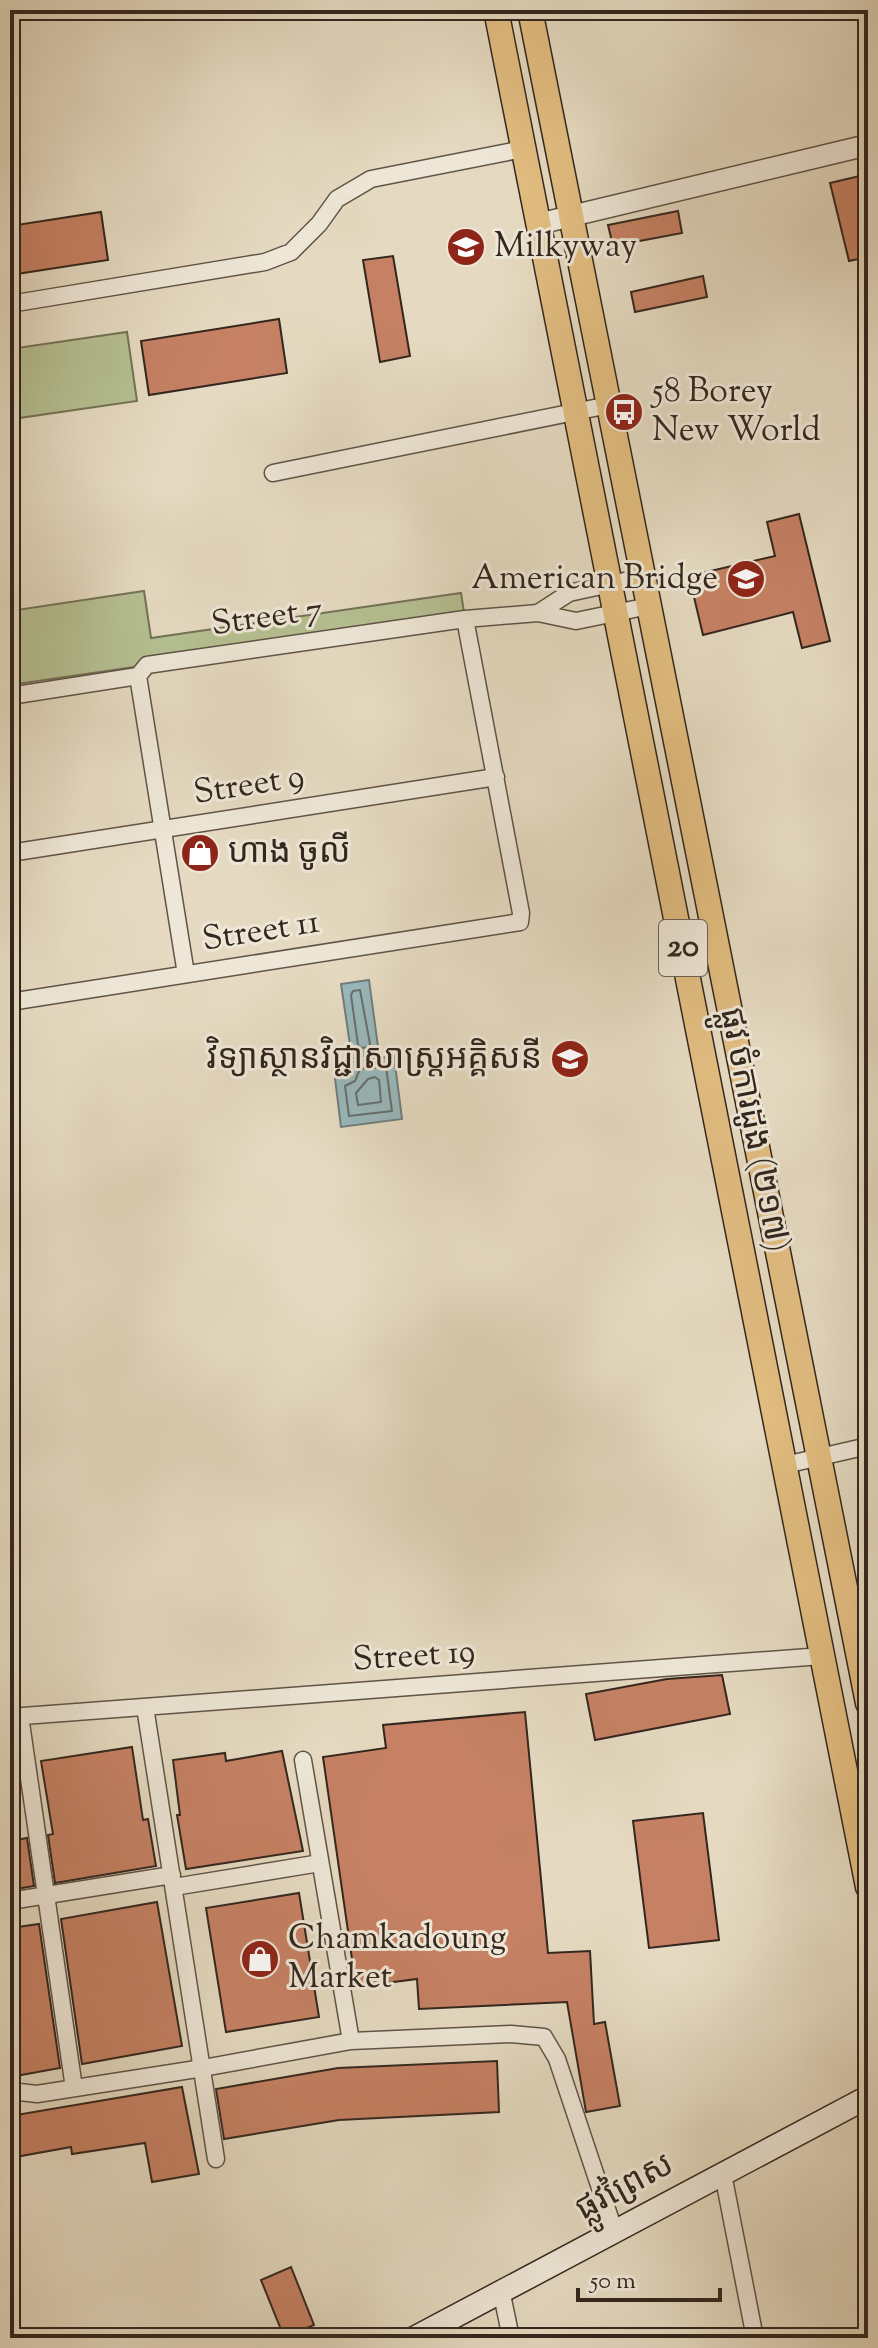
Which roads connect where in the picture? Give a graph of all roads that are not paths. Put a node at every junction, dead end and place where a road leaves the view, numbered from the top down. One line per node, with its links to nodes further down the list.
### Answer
1 (496, 10): 4 (main road, ផ្លូវ ចំការដូង (២១៧) / 20)
2 (530, 10): 5 (main road, ផ្លូវ ចំការដូង (២១៧) / 20)
3 (868, 145): 5 (street)
4 (523, 149): 6 (main road, ផ្លូវ ចំការដូង (២១៧) / 20); 7 (street)
5 (571, 216): 6 (street); 8 (main road, ផ្លូវ ចំការដូង (២១៧) / 20)
6 (538, 224): 9 (main road, ផ្លូវ ចំការដូង (២១៧) / 20)
7 (10, 304)
8 (609, 405): 9 (street); 11 (main road, ផ្លូវ ចំការដូង (២១៧) / 20)
9 (575, 412): 10 (street); 12 (main road, ផ្លូវ ចំការដូង (២១៧) / 20)
10 (273, 473)
11 (643, 577): 12 (street, Street 7); 13 (main road, ផ្លូវ ចំការដូង (២១៧) / 20)
12 (610, 585): 14 (street, Street 7); 15 (main road, ផ្លូវ ចំការដូង (២១៧) / 20)
13 (649, 606): 15 (street, Street 7); 25 (main road, ផ្លូវ ចំការដូង (២១៧) / 20)
14 (538, 613): 15 (street, Street 7); 16 (street, Street 7)
15 (615, 614): 26 (main road, ផ្លូវ ចំការដូង (២១៧) / 20)
16 (465, 619): 17 (street, Street 7); 19 (street)
17 (138, 676): 18 (street, Street 7); 20 (street)
18 (10, 696)
19 (496, 777): 20 (street, Street 9); 22 (street, Street 11)
20 (162, 829): 21 (street, Street 9); 22 (street)
21 (10, 853)
22 (186, 974): 23 (street, Street 11)
23 (10, 1002)
24 (868, 1446): 25 (street)
25 (819, 1457): 26 (street); 28 (main road, ផ្លូវ ចំការដូង (២១៧) / 20)
26 (785, 1465): 27 (main road, ផ្លូវ ចំការដូង (២១៧) / 20)
27 (822, 1656): 29 (street, Street 19); 34 (main road, ផ្លូវ ចំការដូង (២១៧) / 20)
28 (868, 1703)
29 (145, 1707): 30 (street, Street 19); 33 (street)
30 (15, 1716): 35 (street)
31 (303, 1760): 32 (street)
32 (320, 1863): 33 (street); 37 (street)
33 (173, 1881): 35 (street); 38 (street)
34 (868, 1887)
35 (46, 1895): 36 (street); 39 (street)
36 (10, 1901)
37 (351, 2041): 38 (street); 44 (street)
38 (203, 2068): 39 (street); 42 (street)
39 (74, 2088): 40 (street)
40 (10, 2091)
41 (868, 2097): 43 (main road, ផ្លូវព្រៃស)
42 (216, 2159)
43 (723, 2174): 44 (main road, ផ្លូវព្រៃស); 48 (street)
44 (615, 2233): 45 (main road, ផ្លូវព្រៃស)
45 (501, 2290): 46 (main road, ផ្លូវព្រៃស); 47 (street)
46 (414, 2338)
47 (511, 2338)
48 (755, 2338)

